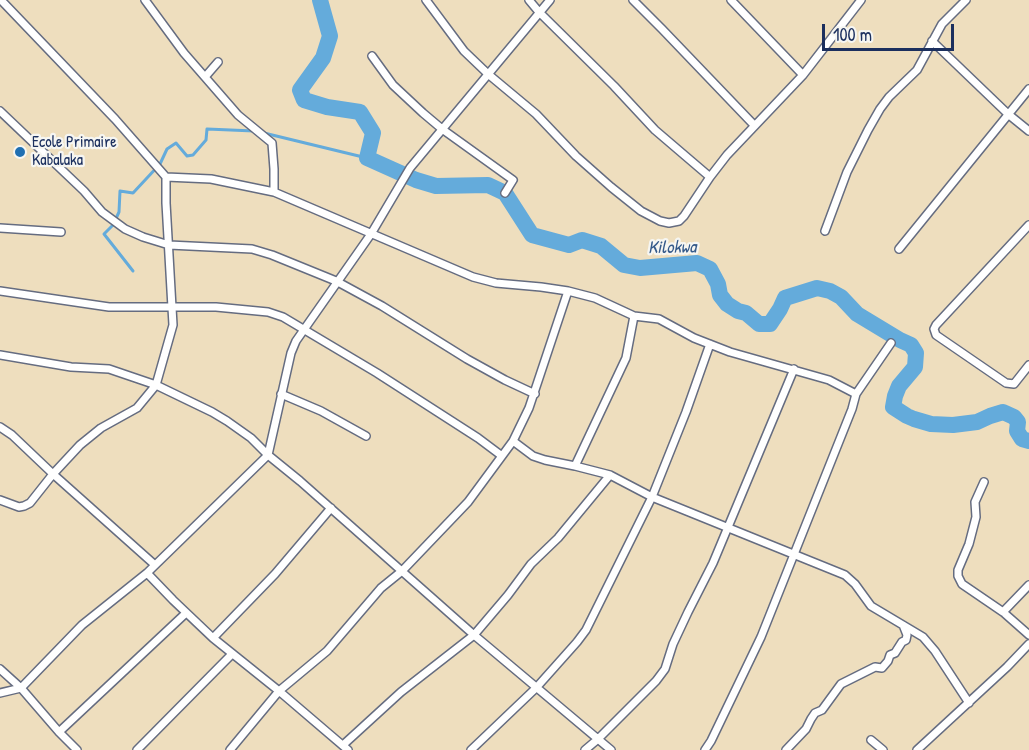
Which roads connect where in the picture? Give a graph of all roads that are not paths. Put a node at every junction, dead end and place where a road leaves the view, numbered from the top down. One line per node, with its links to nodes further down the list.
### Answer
1 (2, 0): 23 (street)
2 (145, 0): 16 (street)
3 (426, 0): 14 (street)
4 (529, 0): 10 (street)
5 (550, 0): 10 (street)
6 (633, 0): 20 (street)
7 (731, 0): 15 (street)
8 (966, 0): 11 (street)
9 (857, 2): 15 (street)
10 (539, 12): 14 (street); 24 (street)
11 (932, 41): 19 (street); 29 (street)
12 (372, 56): 21 (street)
13 (218, 62): 16 (street)
14 (488, 74): 21 (street); 24 (street)
15 (803, 75): 20 (street)
16 (205, 77): 25 (street)
17 (1029, 89): 19 (street)
18 (0, 111): 32 (street)
19 (1008, 114): 22 (street); 33 (street)
20 (754, 125): 24 (street)
21 (442, 129): 26 (street); 31 (street)
22 (1029, 131)
23 (166, 177): 25 (street); 32 (street)
24 (710, 177)
25 (274, 192): 31 (street)
26 (505, 193)
27 (1029, 225): 43 (street)
28 (0, 228): 30 (street)
29 (825, 231)
30 (61, 232)
31 (371, 234): 34 (street); 36 (street)
32 (169, 245): 34 (street); 37 (street)
33 (899, 249)
34 (336, 281): 39 (street); 47 (street)
35 (0, 291): 37 (street)
36 (568, 291): 38 (street); 47 (street)
37 (173, 306): 39 (street); 45 (street)
38 (634, 316): 41 (street); 54 (street)
39 (303, 329): 46 (street); 53 (street)
40 (891, 343): 48 (street)
41 (710, 344): 44 (street); 58 (street)
42 (0, 355): 45 (street)
43 (1029, 365)
44 (794, 369): 48 (street); 61 (street)
45 (156, 385): 52 (street); 55 (street)
46 (281, 394): 50 (street); 52 (street)
47 (535, 394): 51 (street)
48 (856, 394): 62 (street)
49 (0, 427): 55 (street)
50 (366, 436)
51 (513, 441): 53 (street); 54 (street)
52 (268, 455): 60 (street); 63 (street)
53 (502, 456): 64 (street)
54 (575, 466): 56 (street)
55 (53, 474): 59 (street); 63 (street)
56 (609, 476): 58 (street); 70 (street)
57 (984, 482): 67 (street)
58 (652, 497): 61 (street); 77 (street)
59 (0, 500)
60 (331, 508): 64 (street); 72 (street)
61 (728, 528): 62 (street); 82 (street)
62 (794, 554): 69 (street); 91 (street)
63 (155, 565): 65 (street)
64 (402, 571): 70 (street); 78 (street)
65 (147, 573): 68 (street); 76 (street)
66 (1029, 585): 67 (street)
67 (1003, 612): 71 (street)
68 (186, 613): 72 (street); 81 (street)
69 (903, 625): 80 (street); 92 (street)
70 (474, 635): 77 (street); 84 (street)
71 (1029, 635)
72 (213, 638): 74 (street)
73 (1029, 644): 80 (street)
74 (232, 654): 78 (street); 86 (street)
75 (0, 669): 76 (street)
76 (21, 688): 79 (street); 81 (street)
77 (536, 688): 82 (street); 88 (street)
78 (279, 691): 84 (street); 87 (street)
79 (0, 693)
80 (969, 703): 94 (street)
81 (59, 732): 85 (street)
82 (598, 739): 89 (street); 90 (street)
83 (872, 740): 93 (street)
84 (346, 747)
85 (77, 750)
86 (137, 750)
87 (230, 750)
88 (471, 750)
89 (585, 750)
90 (610, 750)
91 (705, 750)
92 (786, 750)
93 (883, 750)
94 (917, 750)

